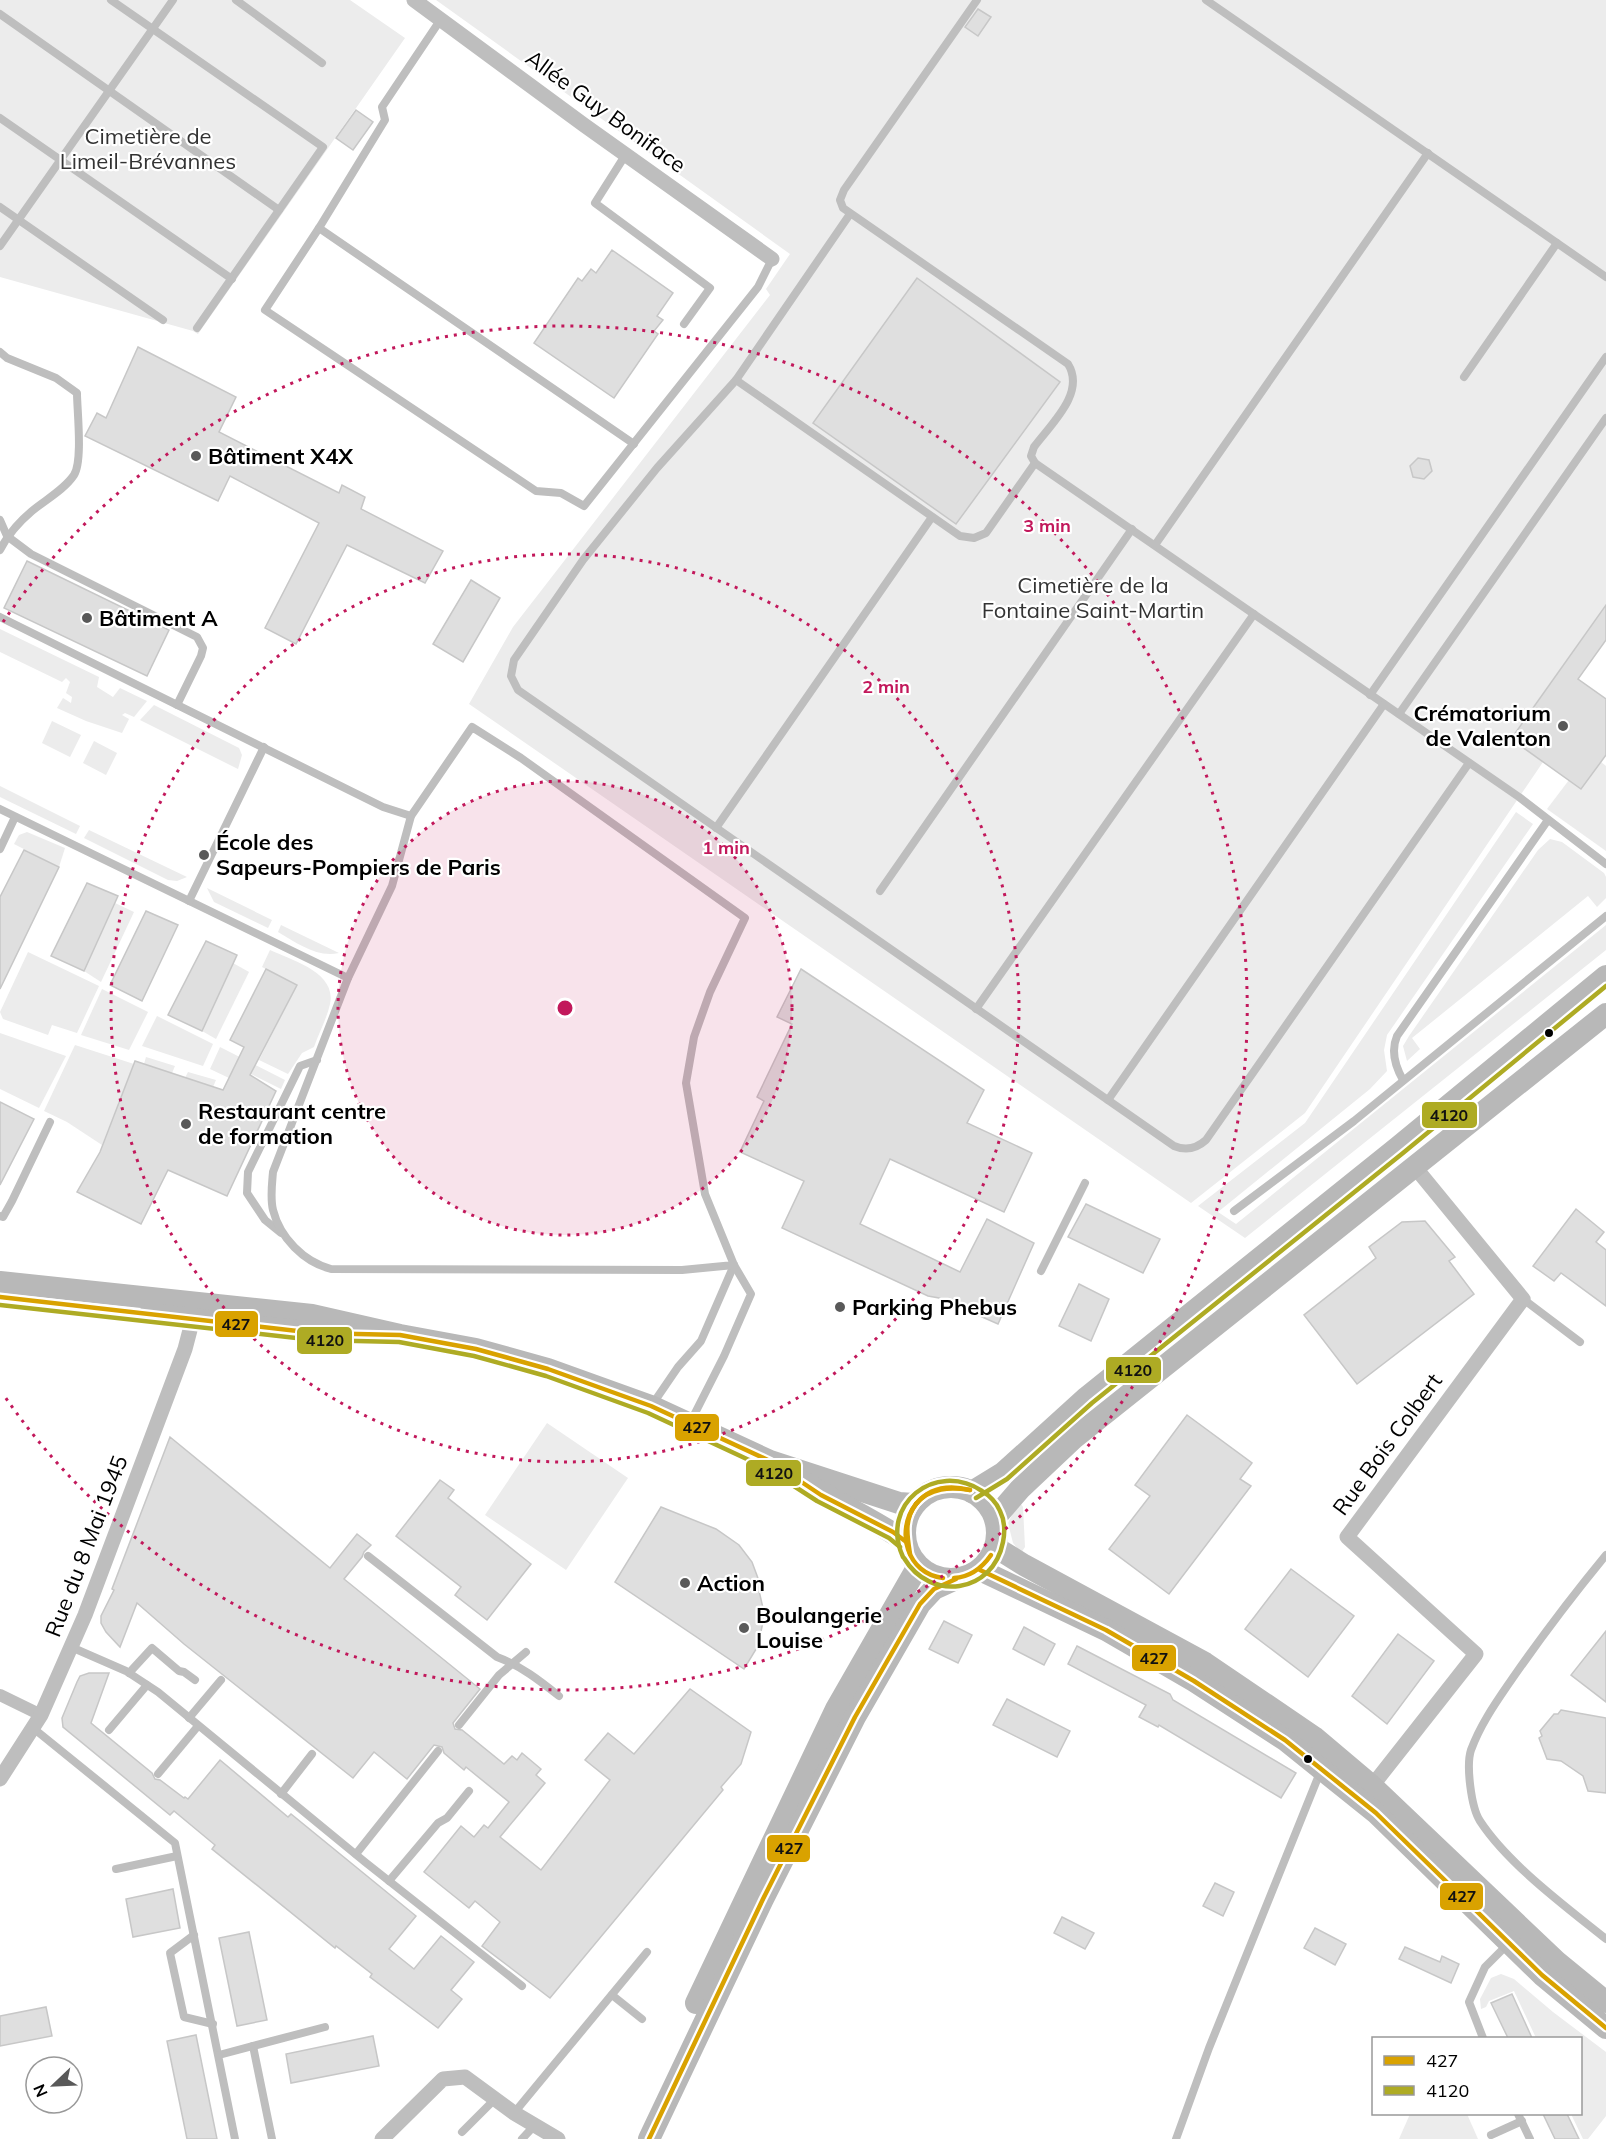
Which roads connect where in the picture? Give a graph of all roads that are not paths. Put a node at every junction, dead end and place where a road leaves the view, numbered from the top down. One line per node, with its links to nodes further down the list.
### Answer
1 (111, 0): 9 (lane)
2 (173, 0): 9 (lane)
3 (236, 0): 10 (lane)
4 (414, 0): 8 (street, Allée Guy Boniface)
5 (977, 0): 18 (lane)
6 (1206, 0): 13 (lane)
7 (0, 14): 11 (lane)
8 (441, 19): 14 (street, Allée Guy Boniface); 20 (lane)
9 (153, 29): 11 (lane); 17 (lane)
10 (322, 63)
11 (110, 92): 15 (lane); 17 (lane)
12 (0, 118): 15 (lane)
13 (1428, 153): 21 (lane); 40 (lane)
14 (626, 154): 23 (street, Allée Guy Boniface); 27 (lane)
15 (60, 159): 19 (lane); 25 (lane)
16 (0, 207): 19 (lane)
17 (279, 210): 25 (lane)
18 (850, 214): 32 (lane); 35 (lane)
19 (18, 220): 22 (lane); 26 (lane)
20 (319, 228): 34 (lane); 34 (lane)
21 (1557, 243): 24 (lane); 31 (lane)
22 (0, 246)
23 (772, 259): 34 (lane)
24 (1606, 277)
25 (232, 279): 28 (lane)
26 (162, 320)
27 (684, 324)
28 (197, 328)
29 (0, 352): 39 (lane)
30 (1606, 357): 44 (lane)
31 (1464, 377)
32 (736, 380): 36 (lane); 54 (lane)
33 (1606, 418): 47 (lane)
34 (634, 444)
35 (1035, 464): 36 (lane); 38 (lane)
36 (932, 517): 54 (lane)
37 (0, 520): 39 (lane)
38 (1132, 529): 40 (lane); 57 (lane)
39 (7, 536): 41 (lane); 46 (lane)
40 (1155, 544): 42 (lane)
41 (0, 549)
42 (1254, 614): 44 (lane); 62 (lane)
43 (0, 617): 46 (lane)
44 (1370, 695): 45 (lane)
45 (1384, 704): 47 (lane); 67 (lane)
46 (177, 705): 48 (lane)
47 (1399, 714): 49 (lane)
48 (264, 747): 52 (lane); 58 (lane)
49 (1469, 763): 53 (lane); 67 (lane)
50 (0, 809): 51 (lane)
51 (15, 816): 55 (lane); 58 (lane)
52 (411, 816): 61 (lane); 76 (lane)
53 (1548, 820): 56 (lane); 65 (lane)
54 (716, 828): 62 (lane)
55 (0, 849)
56 (1606, 864)
57 (880, 891)
58 (189, 901): 61 (lane)
59 (1606, 916): 65 (lane)
60 (1606, 976): 66 (main road)
61 (348, 978): 64 (lane)
62 (976, 1009): 67 (lane)
63 (1606, 1014): 68 (main road)
64 (317, 1060): 75 (lane); 75 (lane)
65 (1403, 1080): 73 (lane)
66 (1478, 1080): 68 (main road); 70 (main road)
67 (1108, 1100)
68 (1495, 1102): 71 (main road)
69 (50, 1122): 74 (lane)
70 (1398, 1147): 71 (main road); 87 (main road)
71 (1414, 1166): 80 (street); 89 (main road)
72 (1085, 1183): 77 (lane)
73 (1234, 1211)
74 (0, 1216)
75 (284, 1236): 76 (lane)
76 (734, 1265): 84 (lane); 85 (lane)
77 (1041, 1271)
78 (0, 1282): 82 (main road)
79 (0, 1297): 81 (main road)
80 (1523, 1299): 83 (lane); 116 (street, Rue Bois Colbert)
81 (190, 1319): 82 (main road); 97 (street, Rue du 8 Mai 1945)
82 (400, 1335): 84 (main road)
83 (1580, 1342)
84 (651, 1406): 85 (main road)
85 (690, 1424): 86 (main road)
86 (770, 1461): 88 (main road); 90 (main road)
87 (972, 1492): 88 (main road); 89 (main road)
88 (914, 1504): 90 (main road)
89 (995, 1518): 91 (main road)
90 (905, 1541): 94 (main road)
91 (995, 1547): 95 (main road); 116 (main road)
92 (1606, 1555): 124 (lane)
93 (368, 1556): 99 (lane)
94 (918, 1566): 96 (main road); 148 (main road)
95 (980, 1570): 96 (main road); 113 (main road)
96 (956, 1580): 149 (main road)
97 (71, 1647): 100 (lane); 107 (street, Rue du 8 Mai 1945)
98 (526, 1652): 99 (lane)
99 (513, 1663): 105 (lane); 108 (lane)
100 (129, 1673): 101 (lane); 103 (lane)
101 (195, 1680)
102 (220, 1680): 106 (lane)
103 (147, 1685): 106 (lane); 110 (lane)
104 (0, 1695): 107 (street)
105 (559, 1696)
106 (189, 1718): 109 (lane)
107 (37, 1722): 115 (street, Rue du 8 Mai 1945); 120 (lane)
108 (459, 1725)
109 (198, 1726): 114 (lane); 118 (lane)
110 (110, 1730)
111 (438, 1751): 119 (lane)
112 (312, 1754): 118 (lane)
113 (1322, 1769): 125 (main road); 150 (lane)
114 (158, 1774)
115 (0, 1779)
116 (1372, 1786): 129 (main road)
117 (469, 1791): 122 (lane)
118 (282, 1794): 119 (lane)
119 (356, 1854): 122 (lane)
120 (177, 1856): 121 (lane); 123 (lane)
121 (116, 1869)
122 (390, 1881): 127 (lane)
123 (194, 1935): 131 (lane); 131 (lane)
124 (1606, 1939)
125 (1509, 1943): 133 (main road); 134 (lane)
126 (646, 1953): 128 (lane)
127 (522, 1986)
128 (612, 1995): 130 (lane); 138 (lane)
129 (1606, 2002)
130 (642, 2019)
131 (213, 2024): 136 (lane)
132 (325, 2027): 135 (lane)
133 (1606, 2028)
134 (1482, 2037)
135 (253, 2046): 136 (lane); 144 (lane)
136 (219, 2055): 143 (lane)
137 (495, 2099): 138 (street); 141 (lane); 145 (street)
138 (514, 2113): 140 (street)
139 (1520, 2117): 142 (lane); 151 (lane)
140 (534, 2126): 146 (lane); 147 (street)
141 (462, 2132)
142 (1491, 2135)
143 (235, 2139)
144 (272, 2139)
145 (382, 2139)
146 (522, 2139)
147 (558, 2139)
148 (633, 2139)
149 (649, 2139)
150 (1176, 2139)
151 (1530, 2139)

